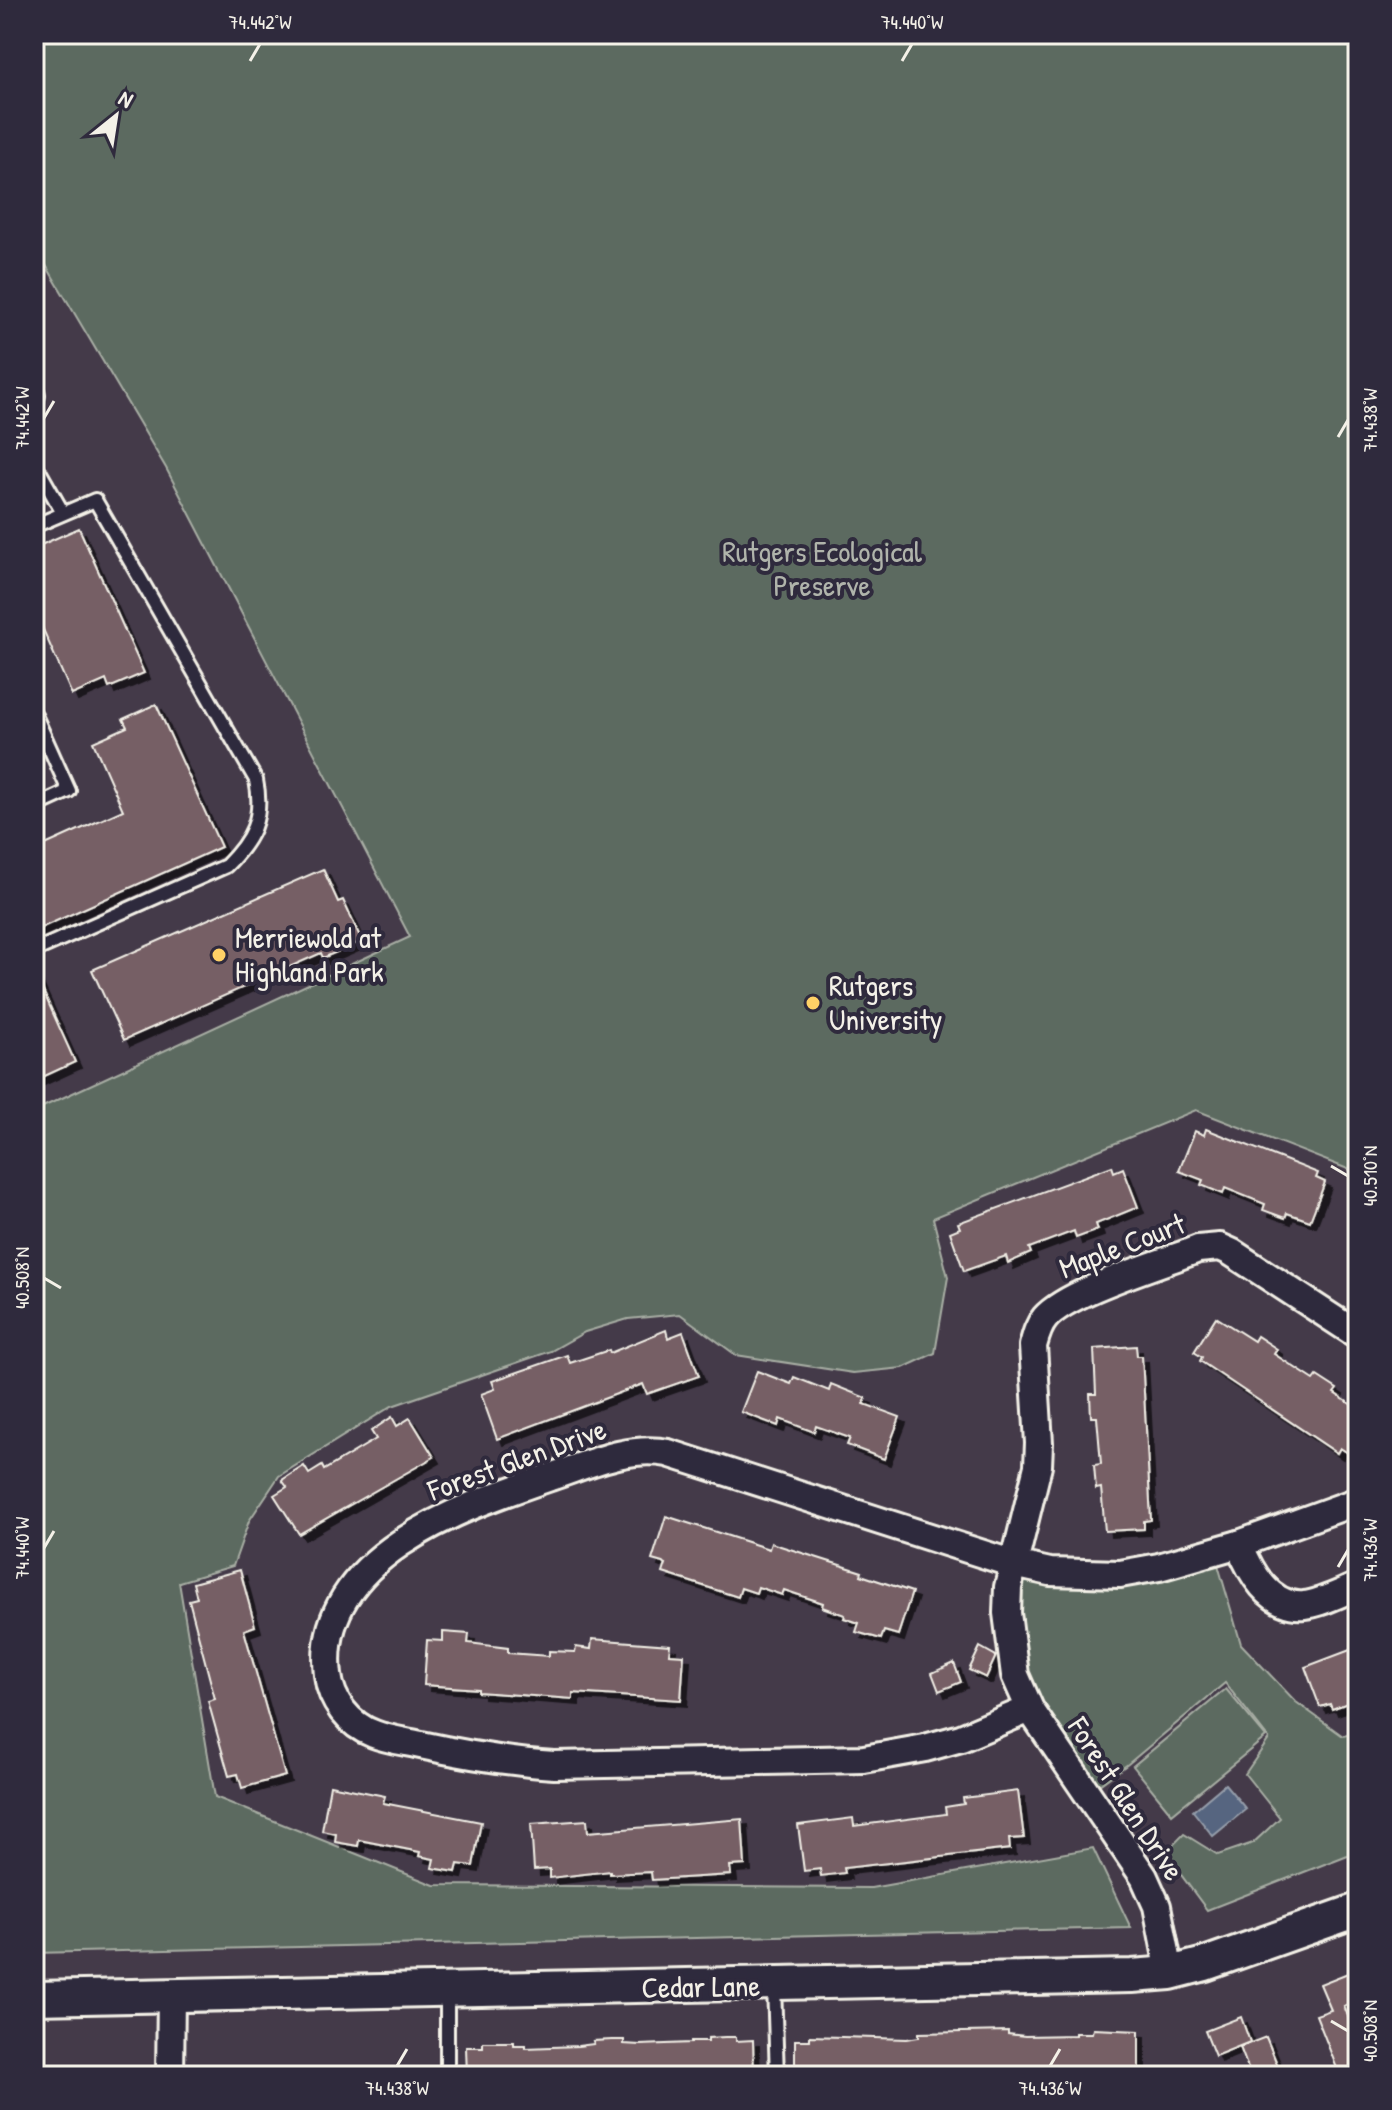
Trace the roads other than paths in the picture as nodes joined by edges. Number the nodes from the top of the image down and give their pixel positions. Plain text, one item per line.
1 (34, 376) edge
2 (34, 413) edge
3 (34, 462) edge
4 (63, 513) junction
5 (34, 526) edge
6 (34, 713) edge
7 (34, 807) edge
8 (34, 951) edge
9 (1358, 1335) edge
10 (1358, 1501) edge
11 (1239, 1544) junction
12 (1014, 1564) junction
13 (1358, 1586) edge
14 (1030, 1709) junction
15 (1358, 1910) edge
16 (1170, 1973) junction
17 (774, 1985) junction
18 (447, 1992) junction
19 (171, 1995) junction
20 (34, 1998) edge
21 (170, 2076) edge
22 (447, 2076) edge
23 (777, 2076) edge

1 - 2 lane
3 - 4 lane
4 - 5 lane
4 - 8 lane
6 - 7 lane
9 - 12 street, Maple Court
10 - 11 street
11 - 12 street
11 - 13 street
12 - 14 street, Forest Glen Drive
12 - 14 street, Forest Glen Drive
14 - 16 street, Forest Glen Drive
15 - 16 street, Cedar Lane
16 - 17 street, Cedar Lane
17 - 18 street, Cedar Lane
17 - 23 lane
18 - 19 street, Cedar Lane
18 - 22 lane
19 - 20 street, Cedar Lane
19 - 21 street

